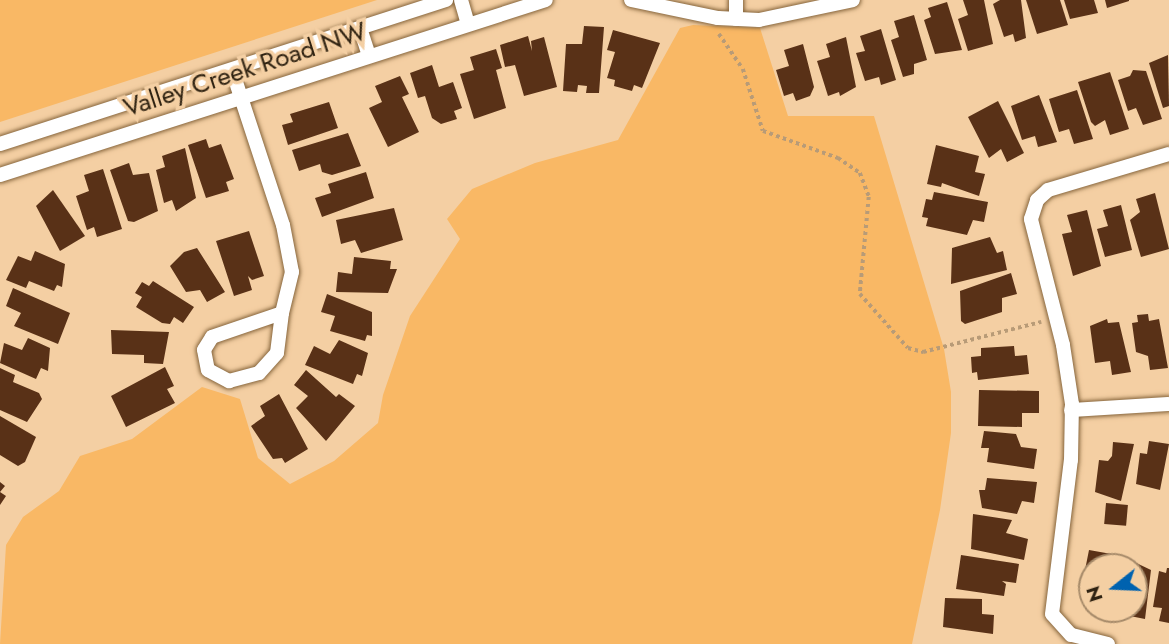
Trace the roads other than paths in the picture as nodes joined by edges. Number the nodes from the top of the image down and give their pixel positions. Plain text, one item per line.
1 (446, 0) edge
2 (461, 0) edge
3 (546, 0) edge
4 (631, 0) edge
5 (736, 0) edge
6 (853, 0) edge
7 (736, 19) junction
8 (468, 24) junction
9 (360, 28) junction
10 (369, 55) junction
11 (232, 70) junction
12 (241, 98) junction
13 (0, 144) edge
14 (1169, 154) edge
15 (0, 175) edge
16 (282, 313) junction
17 (1169, 404) edge
18 (1071, 410) junction
19 (1108, 644) edge

1 - 9 street, Valley Creek Road NW
2 - 8 street
3 - 8 street, Valley Creek Road NW
4 - 7 street
5 - 7 street
6 - 7 street
8 - 10 street, Valley Creek Road NW
9 - 10 street
9 - 11 street, Valley Creek Road NW
10 - 12 street, Valley Creek Road NW
11 - 12 street
11 - 13 street, Valley Creek Road NW
12 - 15 street, Valley Creek Road NW
12 - 16 street
14 - 18 street
16 - 16 street
17 - 18 street
18 - 19 street

